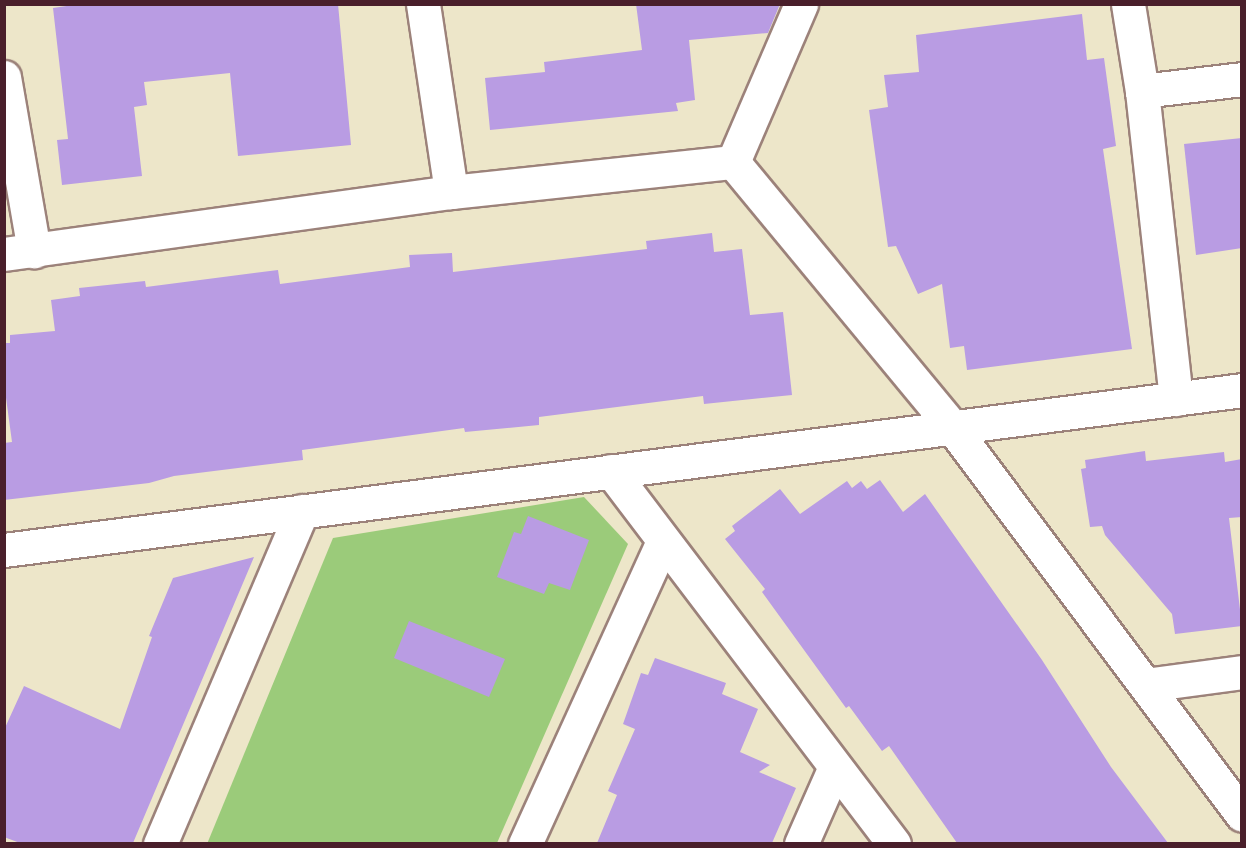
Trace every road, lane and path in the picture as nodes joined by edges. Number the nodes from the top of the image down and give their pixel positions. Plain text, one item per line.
1 (423, 4) edge
2 (801, 4) edge
3 (1128, 4) edge
4 (4, 78) edge
5 (1242, 79) edge
6 (1142, 91) junction
7 (733, 162) junction
8 (451, 192) junction
9 (19, 252) edge
10 (1242, 390) edge
11 (1176, 399) junction
12 (952, 427) junction
13 (611, 471) junction
14 (302, 511) junction
15 (662, 543) junction
16 (4, 550) edge
17 (1242, 672) edge
18 (1146, 685) junction
19 (835, 767) junction
20 (1242, 816) edge
21 (160, 843) edge
22 (525, 843) edge
23 (801, 843) edge
24 (894, 843) edge

1 - 8 street
2 - 7 street
3 - 6 street
4 - 9 street
5 - 6 street
6 - 11 street
7 - 8 street
7 - 12 street
8 - 9 street
10 - 11 street
11 - 12 street
12 - 13 street
12 - 18 street
13 - 14 street
13 - 15 street
14 - 16 street
14 - 21 street
15 - 19 street
15 - 22 street
17 - 18 street
18 - 20 street
19 - 23 street
19 - 24 street

